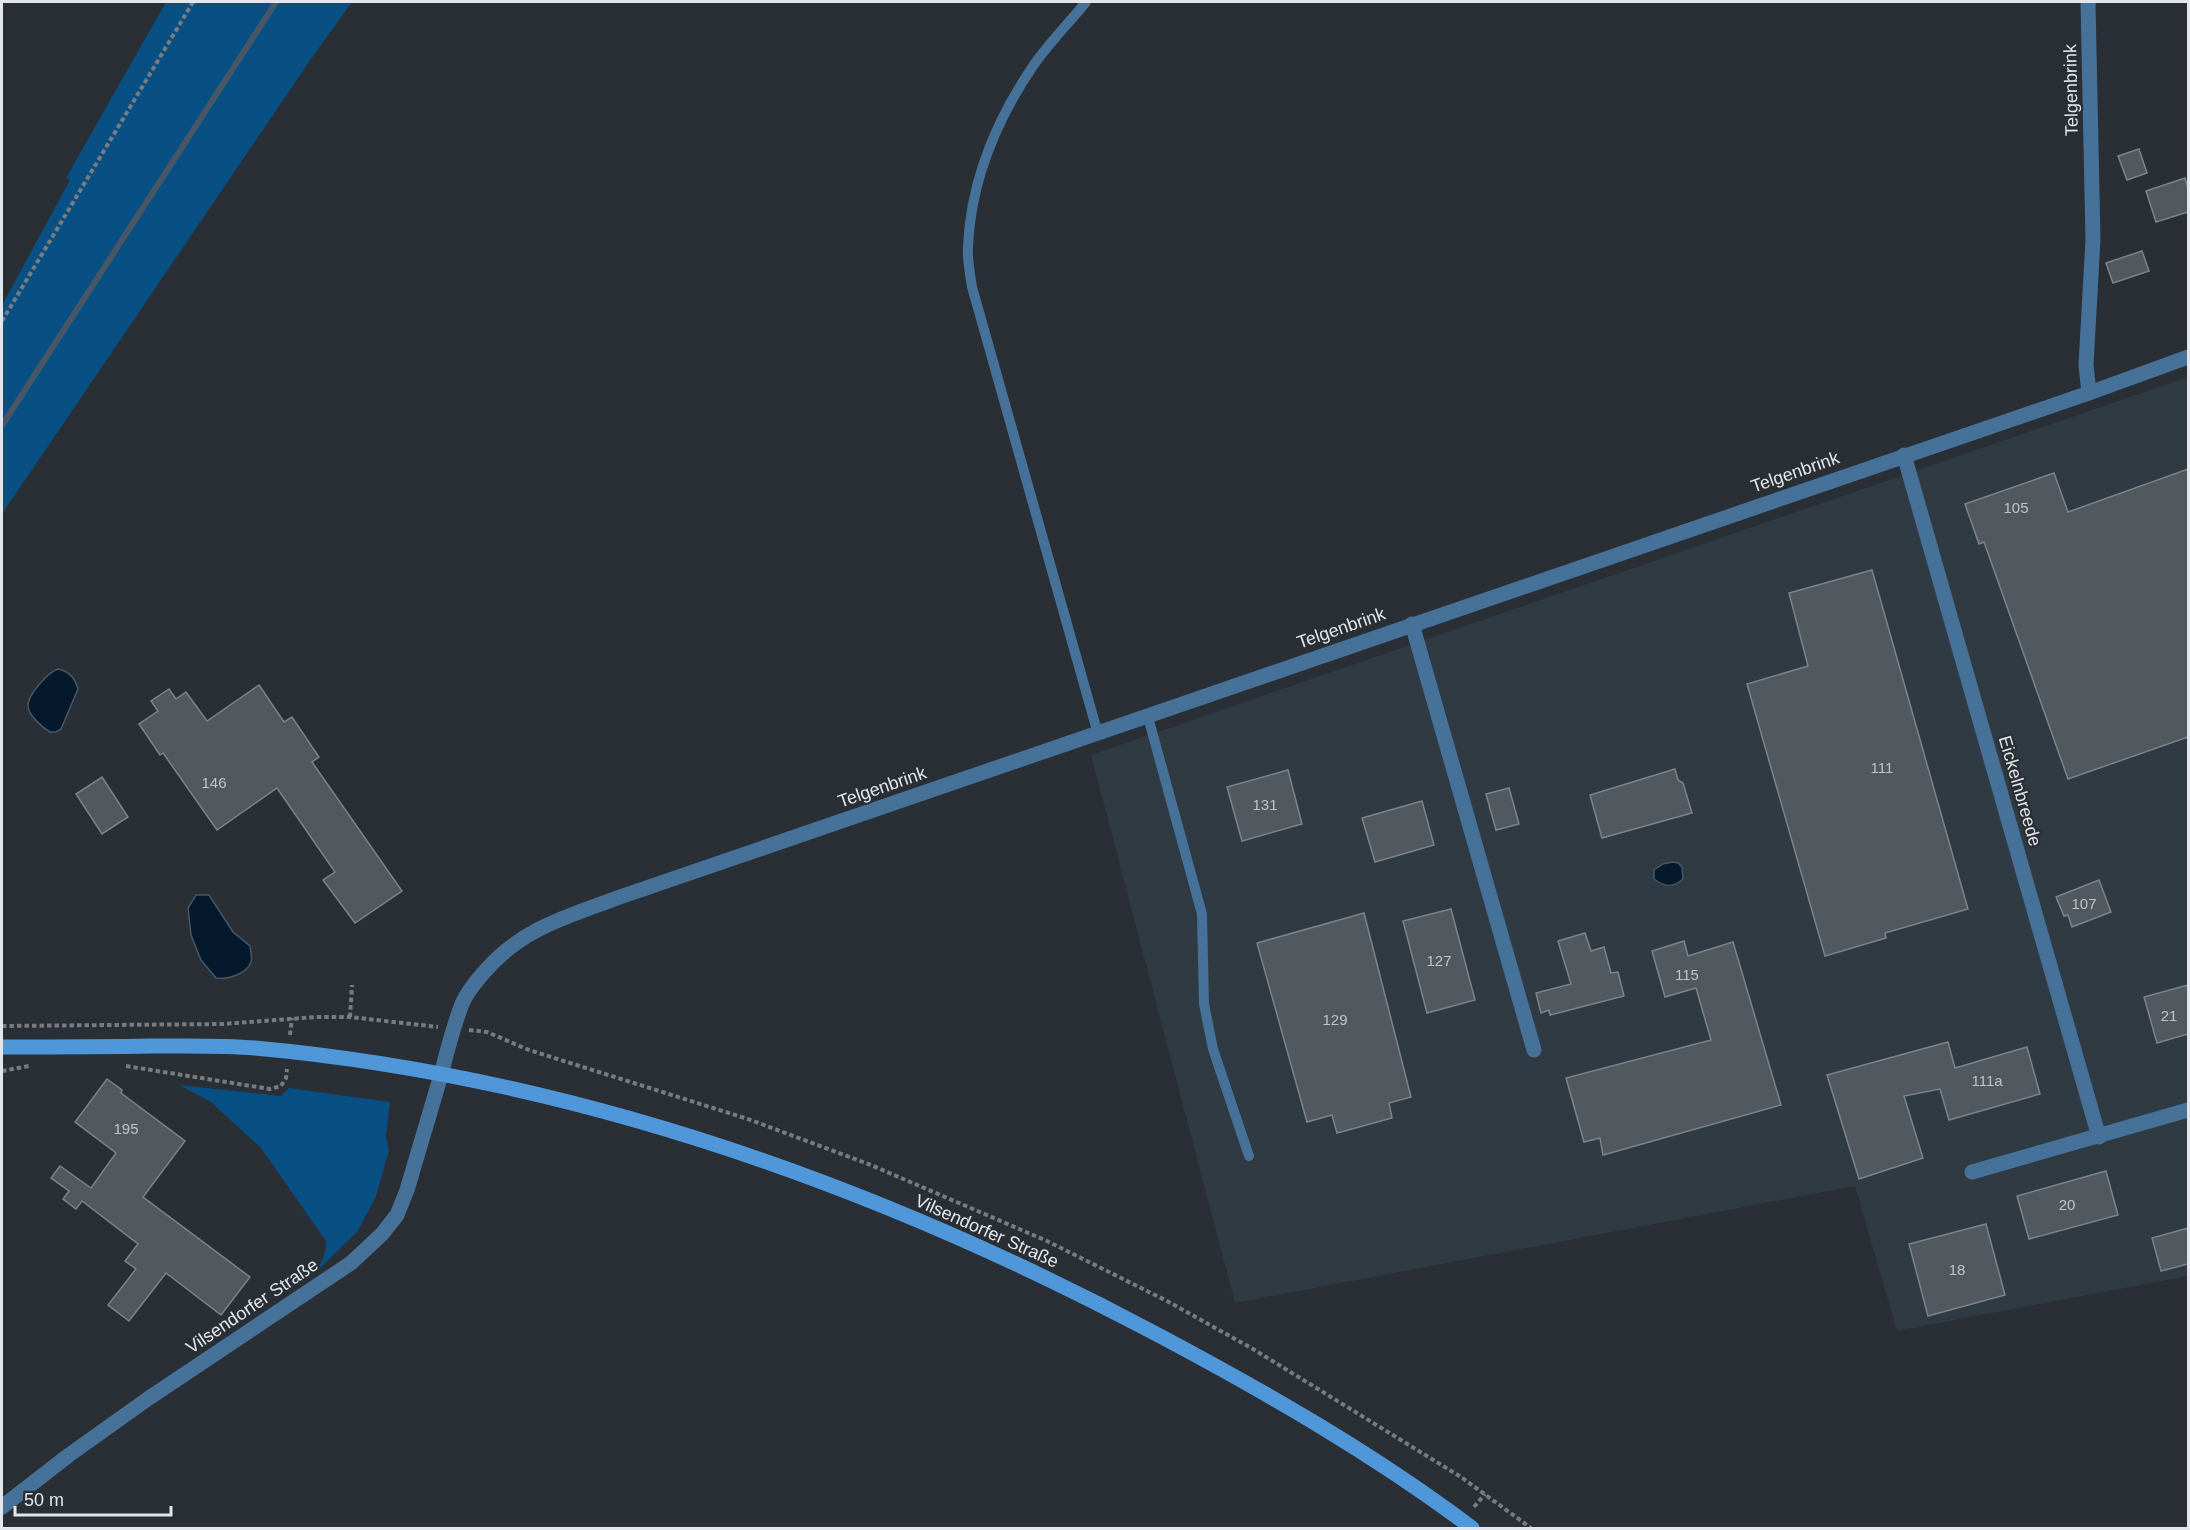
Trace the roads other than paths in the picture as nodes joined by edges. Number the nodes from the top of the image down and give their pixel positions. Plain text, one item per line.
1 (1086, 2) edge
2 (2088, 2) edge
3 (2188, 357) edge
4 (2089, 393) junction
5 (1904, 455) junction
6 (1412, 624) junction
7 (1148, 717) junction
8 (1098, 734) junction
9 (2, 1047) edge
10 (1534, 1050) dead end
11 (441, 1075) junction
12 (2188, 1110) edge
13 (2099, 1137) junction
14 (1249, 1156) dead end
15 (1972, 1172) dead end
16 (2, 1507) edge
17 (1464, 1526) edge

1 - 8 lane
2 - 4 street, Telgenbrink
3 - 4 street, Telgenbrink
4 - 5 street, Telgenbrink
5 - 6 street, Telgenbrink
5 - 13 street, Eickelnbreede
6 - 7 street, Telgenbrink
6 - 10 street, Telgenbrink
7 - 8 street, Telgenbrink
7 - 14 lane
8 - 11 street, Telgenbrink
9 - 11 main road, Vilsendorfer Straße
11 - 16 street, Vilsendorfer Straße
11 - 17 main road, Vilsendorfer Straße
12 - 13 street
13 - 15 street

